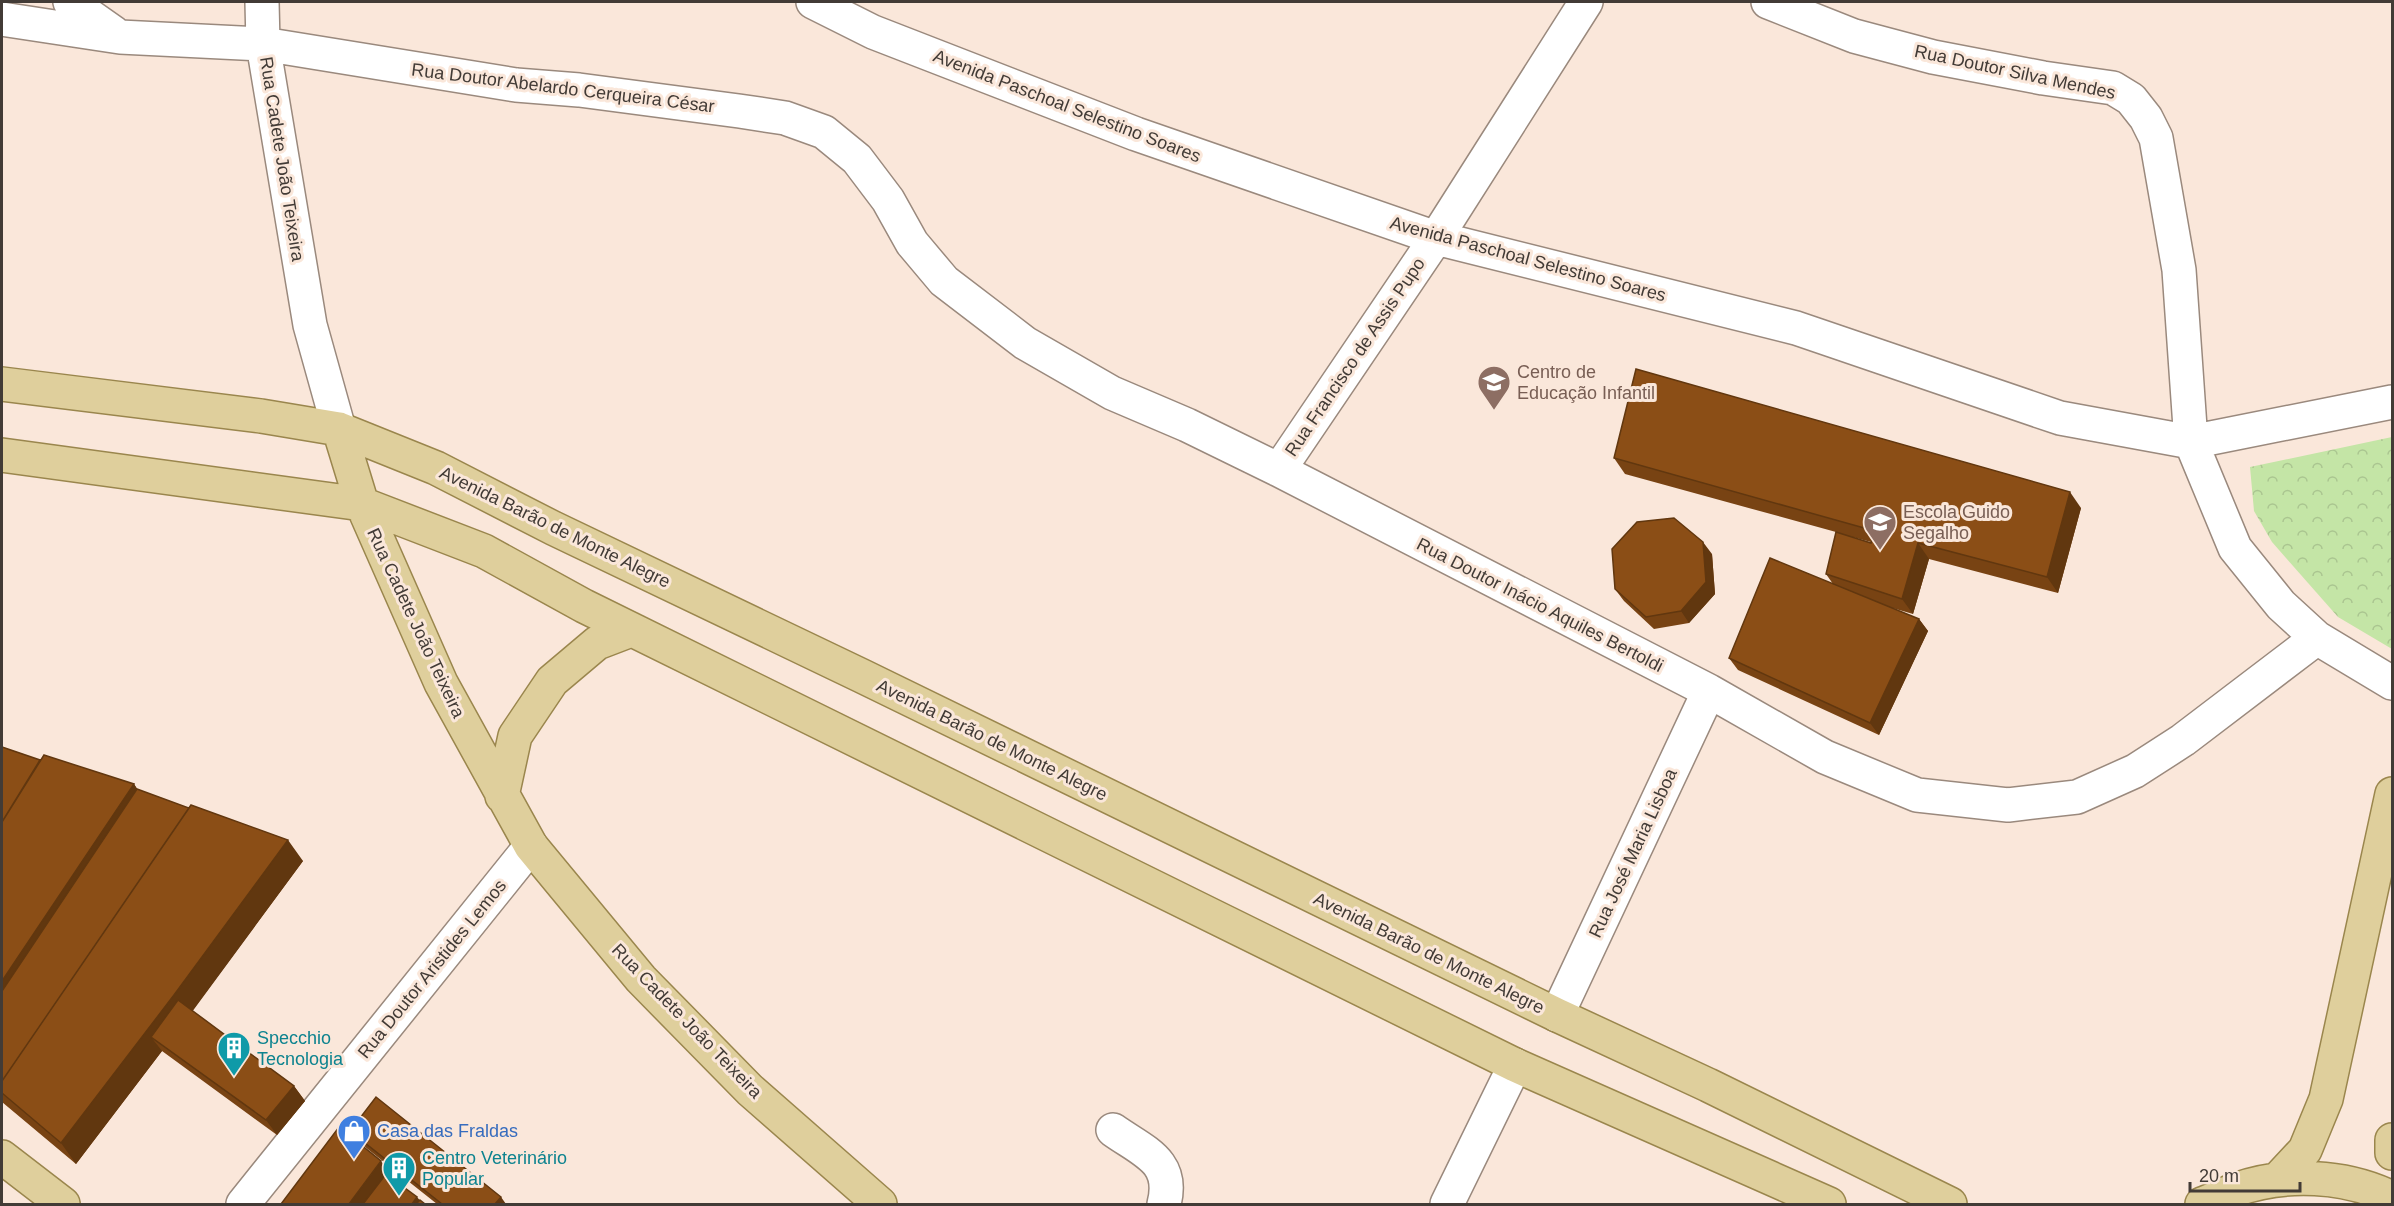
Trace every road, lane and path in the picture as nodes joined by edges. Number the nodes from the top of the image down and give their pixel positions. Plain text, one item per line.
1 (70, 2) edge
2 (262, 2) edge
3 (813, 2) edge
4 (1586, 2) edge
5 (1768, 2) edge
6 (2, 19) edge
7 (120, 37) junction
8 (263, 44) junction
9 (825, 132) joint
10 (1436, 238) junction
11 (2, 384) edge
12 (2392, 402) edge
13 (339, 429) junction
14 (2191, 442) junction
15 (2, 456) edge
16 (1279, 470) junction
17 (362, 504) junction
18 (631, 630) junction
19 (2317, 638) junction
20 (2392, 683) edge
21 (1709, 691) junction
22 (2392, 794) edge
23 (502, 796) junction
24 (531, 846) junction
25 (1557, 1015) junction
26 (1515, 1065) junction
27 (1113, 1130) dead end
28 (2392, 1140) edge
29 (2392, 1153) edge
30 (2, 1157) edge
31 (2277, 1180) junction
32 (2392, 1198) edge
33 (869, 1202) edge
34 (63, 1204) edge
35 (243, 1204) edge
36 (1164, 1204) edge
37 (1447, 1204) edge
38 (1829, 1204) edge
39 (1950, 1204) edge
40 (2202, 1204) edge

1 - 7 street
2 - 8 street, Rua Cadete João Teixeira
3 - 10 street, Avenida Paschoal Selestino Soares
4 - 10 street, Rua Francisco de Assis Pupo
5 - 14 street, Rua Doutor Silva Mendes
6 - 7 street, Rua Doutor Abelardo Cerqueira César
7 - 8 street, Rua Doutor Abelardo Cerqueira César
8 - 9 street, Rua Doutor Abelardo Cerqueira César
8 - 13 street, Rua Cadete João Teixeira
9 - 16 street, Rua Doutor Inácio Aquiles Bertoldi
10 - 14 street, Avenida Paschoal Selestino Soares
10 - 16 street, Rua Francisco de Assis Pupo
11 - 13 main road, Avenida Barão de Monte Alegre
12 - 14 street, Avenida Paschoal Selestino Soares
13 - 17 main road, Rua Cadete João Teixeira
13 - 25 main road, Avenida Barão de Monte Alegre
14 - 19 street
15 - 17 main road
16 - 21 street, Rua Doutor Inácio Aquiles Bertoldi
17 - 18 main road
17 - 23 main road, Rua Cadete João Teixeira
18 - 23 main road
18 - 26 main road
19 - 20 street
19 - 21 street, Rua Doutor Inácio Aquiles Bertoldi
21 - 25 street, Rua José Maria Lisboa
22 - 31 main road
23 - 24 main road, Rua Cadete João Teixeira
24 - 33 main road, Rua Cadete João Teixeira
24 - 35 street, Rua Doutor Aristides Lemos
25 - 39 main road, Avenida Barão de Monte Alegre
26 - 37 street
26 - 38 main road
27 - 36 street
28 - 29 main road
30 - 34 main road
31 - 32 main road
31 - 40 main road

